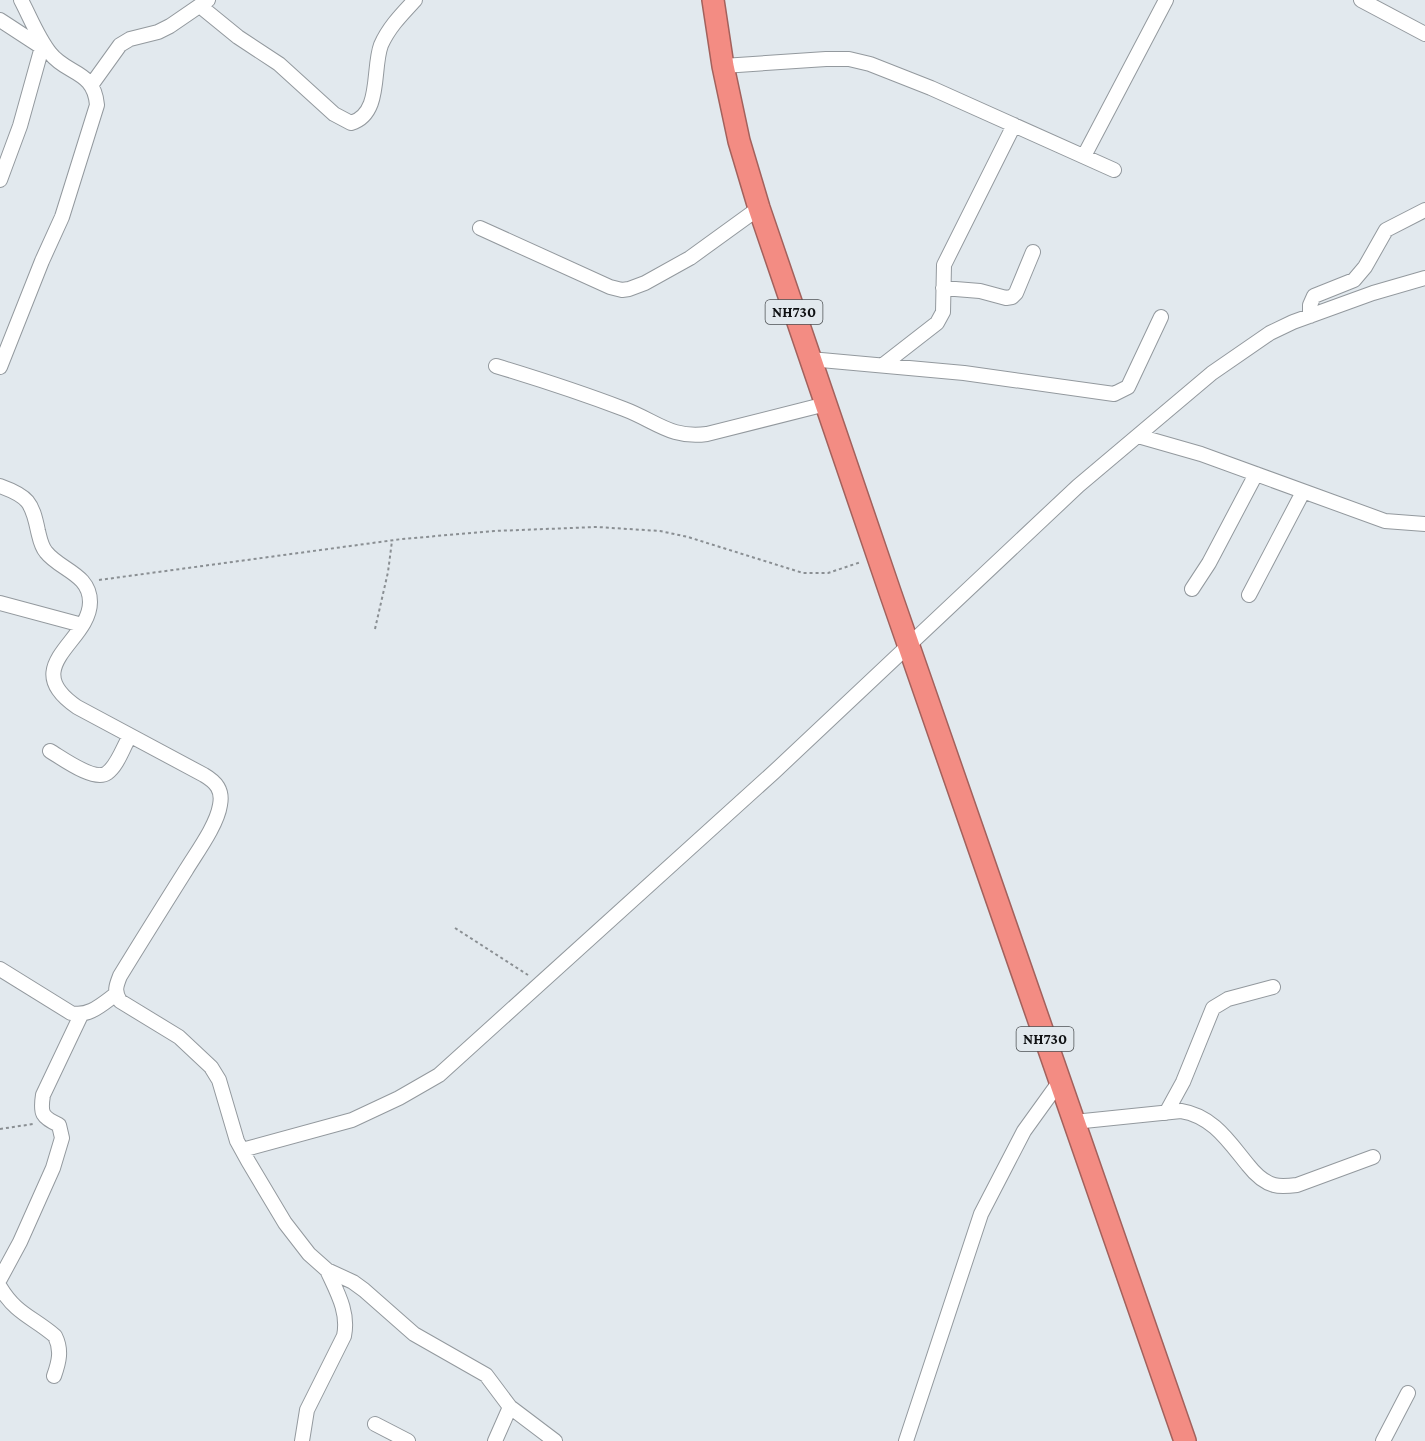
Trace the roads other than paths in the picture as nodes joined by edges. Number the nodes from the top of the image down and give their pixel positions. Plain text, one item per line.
1 (21, 0) edge
2 (415, 0) edge
3 (713, 0) edge
4 (1166, 0) edge
5 (1361, 0) edge
6 (204, 3) edge
7 (0, 20) edge
8 (1425, 34) edge
9 (45, 49) junction
10 (723, 66) junction
11 (92, 84) junction
12 (1014, 125) junction
13 (1084, 156) junction
14 (1114, 170) dead end
15 (0, 180) edge
16 (759, 208) junction
17 (1425, 210) edge
18 (480, 228) dead end
19 (1033, 252) dead end
20 (1425, 278) edge
21 (943, 288) junction
22 (1310, 311) junction
23 (1161, 317) dead end
24 (810, 359) junction
25 (883, 365) junction
26 (496, 366) dead end
27 (0, 367) edge
28 (826, 404) junction
29 (1138, 436) junction
30 (1256, 474) junction
31 (0, 486) edge
32 (1304, 492) junction
33 (1425, 524) edge
34 (1192, 589) dead end
35 (1249, 596) dead end
36 (0, 603) edge
37 (82, 625) junction
38 (908, 641) junction
39 (130, 736) junction
40 (50, 751) dead end
41 (0, 969) edge
42 (1273, 987) dead end
43 (116, 994) junction
44 (81, 1015) junction
45 (1060, 1081) junction
46 (1166, 1113) junction
47 (1074, 1122) junction
48 (237, 1139) junction
49 (1373, 1157) dead end
50 (327, 1270) junction
51 (0, 1279) edge
52 (0, 1287) edge
53 (54, 1376) dead end
54 (1408, 1393) dead end
55 (510, 1407) junction
56 (375, 1424) dead end
57 (302, 1441) edge
58 (408, 1441) edge
59 (495, 1441) edge
60 (555, 1441) edge
61 (906, 1441) edge
62 (1185, 1441) edge
63 (1383, 1441) edge

1 - 9 street
2 - 6 street
3 - 10 highway, NH730
4 - 13 street
5 - 8 street
6 - 11 street
7 - 9 street
9 - 11 street
9 - 15 street
10 - 12 street
10 - 16 highway, NH730
11 - 27 street
12 - 13 street
12 - 21 street
13 - 14 street
16 - 18 street
16 - 24 highway, NH730
17 - 22 street
19 - 21 street
20 - 22 street
21 - 25 street
22 - 29 street
23 - 25 street
24 - 25 street
24 - 28 highway, NH730
26 - 28 street
28 - 38 highway, NH730
29 - 30 street
29 - 38 street
30 - 32 street
30 - 34 street
31 - 37 street
32 - 33 street
32 - 35 street
36 - 37 street
37 - 39 street
38 - 45 highway, NH730
38 - 48 street
39 - 40 street
39 - 43 street
41 - 44 street
42 - 46 street
43 - 44 street
43 - 48 street
44 - 51 street
45 - 47 highway, NH730
45 - 61 street
46 - 47 street
46 - 49 street
47 - 62 highway, NH730
48 - 50 street
50 - 55 street
50 - 57 street
52 - 53 street
54 - 63 street
55 - 59 street
55 - 60 street
56 - 58 street

